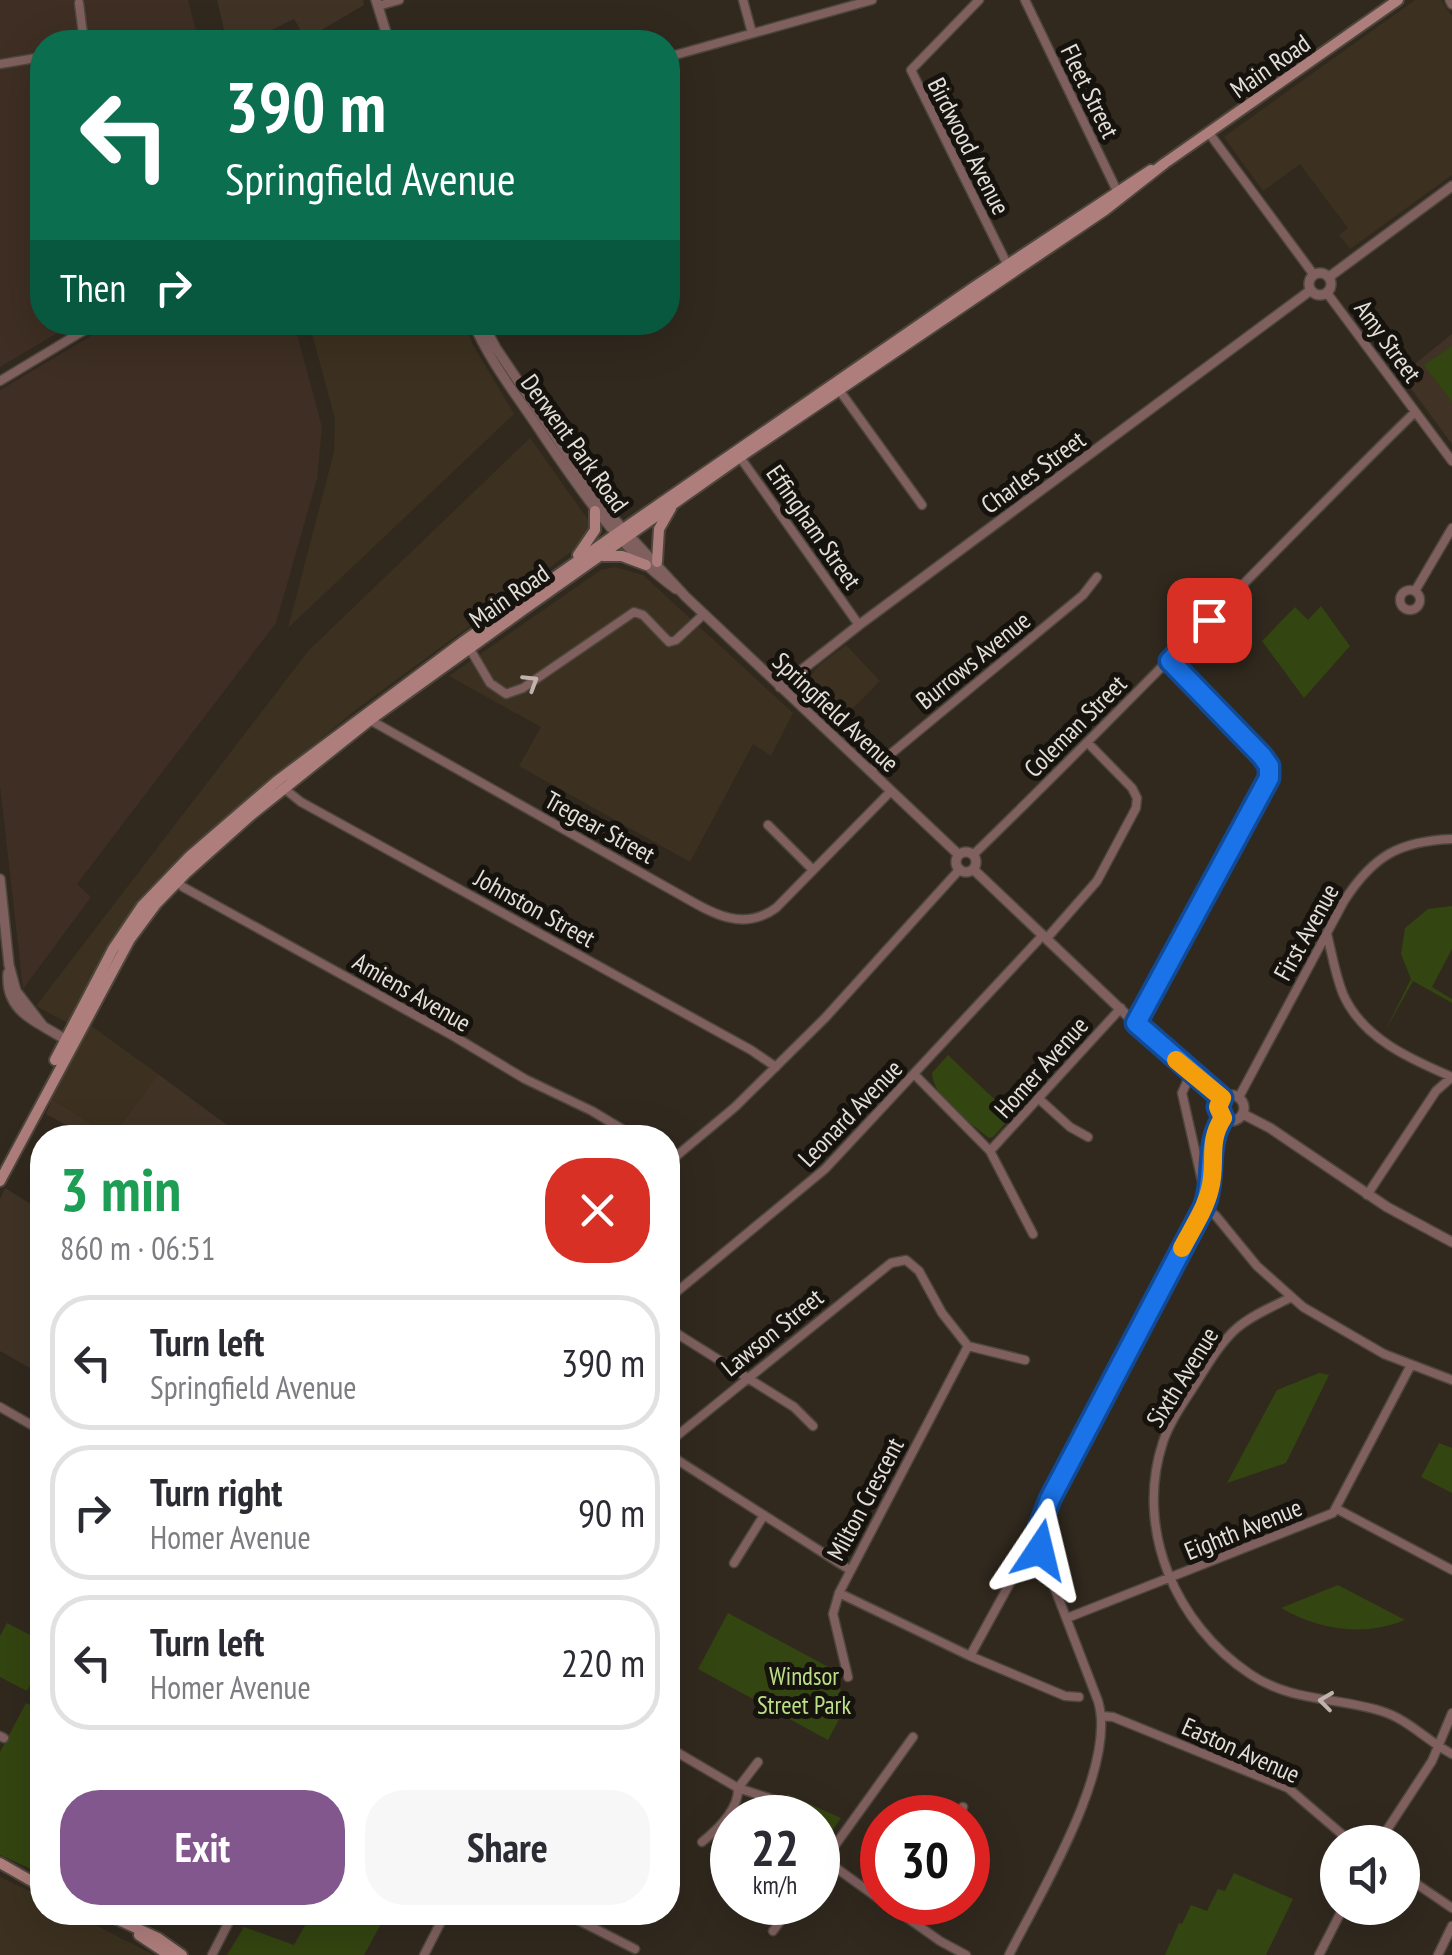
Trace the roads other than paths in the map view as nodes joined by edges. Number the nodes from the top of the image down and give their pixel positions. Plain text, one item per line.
1 (399, 0) edge
2 (743, 0) edge
3 (872, 0) edge
4 (979, 0) edge
5 (1024, 0) edge
6 (1398, 0) edge
7 (80, 3) dead end
8 (377, 3) edge
9 (83, 30) edge
10 (385, 30) edge
11 (752, 33) junction
12 (680, 54) edge
13 (30, 58) edge
14 (0, 64) edge
15 (1208, 133) junction
16 (1452, 186) edge
17 (1119, 195) junction
18 (1009, 269) junction
19 (1314, 274) junction
20 (1329, 276) junction
21 (1311, 290) junction
22 (1327, 292) junction
23 (76, 335) edge
24 (480, 335) edge
25 (489, 335) edge
26 (0, 381) edge
27 (837, 386) junction
28 (1415, 412) junction
29 (738, 454) junction
30 (1452, 461) edge
31 (674, 503) junction
32 (922, 505) dead end
33 (595, 511) junction
34 (1452, 528) edge
35 (623, 534) junction
36 (602, 556) junction
37 (651, 563) junction
38 (555, 576) junction
39 (1097, 577) dead end
40 (1416, 591) dead end
41 (704, 614) junction
42 (859, 625) junction
43 (467, 644) junction
44 (1170, 661) junction
45 (780, 687) junction
46 (368, 717) junction
47 (1088, 744) junction
48 (870, 770) junction
49 (280, 784) junction
50 (891, 791) junction
51 (768, 826) dead end
52 (1452, 839) edge
53 (973, 854) junction
54 (959, 855) junction
55 (960, 869) junction
56 (973, 869) junction
57 (813, 870) junction
58 (174, 878) junction
59 (0, 879) edge
60 (1326, 934) junction
61 (1045, 936) junction
62 (9, 965) junction
63 (7, 1000) edge
64 (1121, 1008) junction
65 (1136, 1023) junction
66 (69, 1042) junction
67 (776, 1067) junction
68 (1191, 1072) junction
69 (915, 1075) junction
70 (1452, 1077) edge
71 (1239, 1097) junction
72 (1038, 1098) junction
73 (1222, 1098) junction
74 (1242, 1114) junction
75 (1223, 1118) junction
76 (612, 1125) edge
77 (1088, 1137) dead end
78 (990, 1151) junction
79 (680, 1152) edge
80 (0, 1167) edge
81 (0, 1180) edge
82 (1202, 1181) dead end
83 (1367, 1195) junction
84 (1204, 1207) junction
85 (1034, 1234) dead end
86 (1452, 1242) edge
87 (680, 1290) edge
88 (1290, 1298) junction
89 (680, 1335) edge
90 (968, 1346) junction
91 (1025, 1360) dead end
92 (1411, 1365) junction
93 (747, 1377) junction
94 (1452, 1380) edge
95 (0, 1407) edge
96 (30, 1424) edge
97 (814, 1426) dead end
98 (680, 1432) edge
99 (680, 1462) edge
100 (1337, 1509) junction
101 (764, 1515) junction
102 (1040, 1550) junction
103 (734, 1563) dead end
104 (850, 1570) junction
105 (1452, 1570) edge
106 (1170, 1579) junction
107 (839, 1594) junction
108 (1067, 1618) junction
109 (970, 1656) junction
110 (848, 1678) dead end
111 (1079, 1697) dead end
112 (1452, 1713) edge
113 (1102, 1716) junction
114 (913, 1737) dead end
115 (1439, 1747) junction
116 (680, 1754) edge
117 (1452, 1754) edge
118 (758, 1762) dead end
119 (738, 1788) junction
120 (761, 1795) edge
121 (1331, 1825) edge
122 (1390, 1825) edge
123 (840, 1838) edge
124 (702, 1842) dead end
125 (0, 1867) edge
126 (30, 1881) edge
127 (1420, 1886) edge
128 (1452, 1908) edge
129 (122, 1925) edge
130 (129, 1925) edge
131 (227, 1925) edge
132 (440, 1925) edge
133 (588, 1925) edge
134 (777, 1925) edge
135 (918, 1925) edge
136 (1334, 1925) edge
137 (1452, 1926) edge
138 (773, 1930) dead end
139 (635, 1949) dead end
140 (211, 1954) edge
141 (428, 1954) edge
142 (169, 1955) edge
143 (182, 1955) edge
144 (966, 1955) edge
145 (1009, 1955) edge
146 (1319, 1955) edge
147 (1438, 1955) edge

1 - 8 street
2 - 11 street
3 - 11 street
4 - 18 street, Birdwood Avenue
5 - 17 street, Fleet Street
6 - 15 main road, Main Road
7 - 9 street
8 - 10 street
11 - 12 street
13 - 14 street
15 - 17 main road, Main Road
15 - 19 street
16 - 20 street
17 - 18 main road, Main Road
18 - 27 main road, Main Road
19 - 20 street
19 - 21 street
20 - 22 street
21 - 22 street
21 - 42 street, Charles Street
22 - 28 street, Amy Street
23 - 26 street
24 - 33 street, Derwent Park Road
25 - 35 street, Derwent Park Road
27 - 29 main road, Main Road
27 - 32 street
28 - 30 street, Amy Street
28 - 44 street, Coleman Street
29 - 31 main road, Main Road
29 - 35 main road, Main Road
29 - 42 street, Effingham Street
31 - 35 main road, Main Road
31 - 37 main road
33 - 35 street, Derwent Park Road
33 - 38 main road
34 - 40 street
35 - 36 main road, Main Road
35 - 37 street, Springfield Avenue
35 - 38 main road, Main Road
36 - 37 main road
36 - 43 main road, Main Road
37 - 41 street, Springfield Avenue
38 - 43 main road, Main Road
39 - 48 street, Burrows Avenue
43 -> 41 street
41 - 45 street, Springfield Avenue
42 - 45 street, Charles Street
43 - 46 main road, Main Road
44 - 47 street, Coleman Street
44 - 65 street
45 - 48 street, Springfield Avenue
46 - 49 main road, Main Road
46 - 57 street, Tregear Street
47 - 53 street, Coleman Street
47 - 61 street, Leonard Avenue
48 - 50 street, Springfield Avenue
49 - 58 main road, Main Road
49 - 67 street, Johnston Street
50 - 54 street, Springfield Avenue
50 - 57 street, Tregear Street
51 - 57 street
52 - 60 street, First Avenue
53 - 54 street
53 - 56 street
54 - 55 street
55 - 56 street
55 - 67 street
56 - 61 street
58 - 66 main road, Main Road
58 - 76 street, Amiens Avenue
59 - 62 street
60 - 70 street
60 - 71 street, First Avenue
61 - 64 street
61 - 69 street, Leonard Avenue
62 - 63 street
62 - 63 street
63 - 66 street
64 - 65 street
64 - 72 street, Homer Avenue
65 - 68 street
66 - 80 main road, Main Road
66 - 81 main road, Main Road
67 - 79 street
68 - 73 street
68 - 82 street
69 - 78 street
69 - 87 street, Leonard Avenue
70 - 83 street
71 - 73 street
71 - 74 street
72 - 77 street
72 - 78 street, Homer Avenue
73 - 75 street
74 - 75 street
74 - 83 street
75 - 84 street
78 - 85 street
83 - 86 street
84 - 88 street
84 - 102 street
88 - 92 street
88 - 106 street, Sixth Avenue
89 - 93 street
90 - 91 street
90 - 93 street, Lawson Street
90 - 104 street, Milton Crescent
92 - 94 street
92 - 100 street, Eighth Avenue
93 - 97 street
93 - 98 street, Lawson Street
95 - 96 street
99 - 101 street
100 - 105 street
100 - 106 street, Eighth Avenue
101 - 103 street
101 - 104 street
102 - 108 street
102 - 109 street
104 - 107 street, Milton Crescent
106 - 108 street, Eighth Avenue
115 -> 106 street, Sixth Avenue
107 - 109 street
107 - 110 street, Milton Crescent
108 - 113 street
109 - 111 street
112 - 115 street
113 - 121 street, Easton Avenue
113 - 145 street
114 - 123 street
115 - 117 street, Sixth Avenue
115 - 122 street
116 - 119 street
118 - 119 street
119 - 120 street
119 - 124 street
125 - 126 main road
127 - 128 street
129 - 142 main road
130 - 143 main road
131 - 140 street
132 - 141 street
133 - 139 street
134 - 138 street
135 - 144 street
136 - 146 street
137 - 147 street

